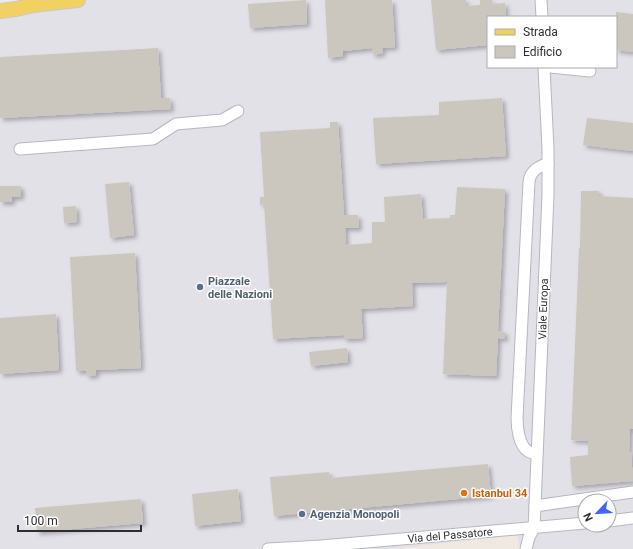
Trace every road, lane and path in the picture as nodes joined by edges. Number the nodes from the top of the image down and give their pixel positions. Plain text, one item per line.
1 (14, 0) edge
2 (78, 0) edge
3 (541, 0) edge
4 (33, 5) junction
5 (0, 10) edge
6 (542, 16) edge
7 (544, 68) edge
8 (560, 68) edge
9 (590, 71) dead end
10 (238, 111) dead end
11 (20, 149) dead end
12 (548, 163) junction
13 (537, 453) junction
14 (633, 492) edge
15 (535, 506) junction
16 (633, 518) edge
17 (617, 520) edge
18 (577, 524) edge
19 (534, 528) junction
20 (268, 549) edge
21 (526, 549) edge

1 - 4 main road
2 - 4 main road
3 - 6 street
4 - 5 main road
7 - 12 street, Viale Europa
8 - 9 street
10 - 11 street
12 - 13 street, Viale Europa
12 - 13 street
13 - 15 street, Viale Europa
14 - 15 street
15 - 19 street, Viale Europa
16 - 17 street
18 - 19 street, Via del Passatore
19 - 20 street, Via del Passatore
19 - 21 street, Viale Europa

